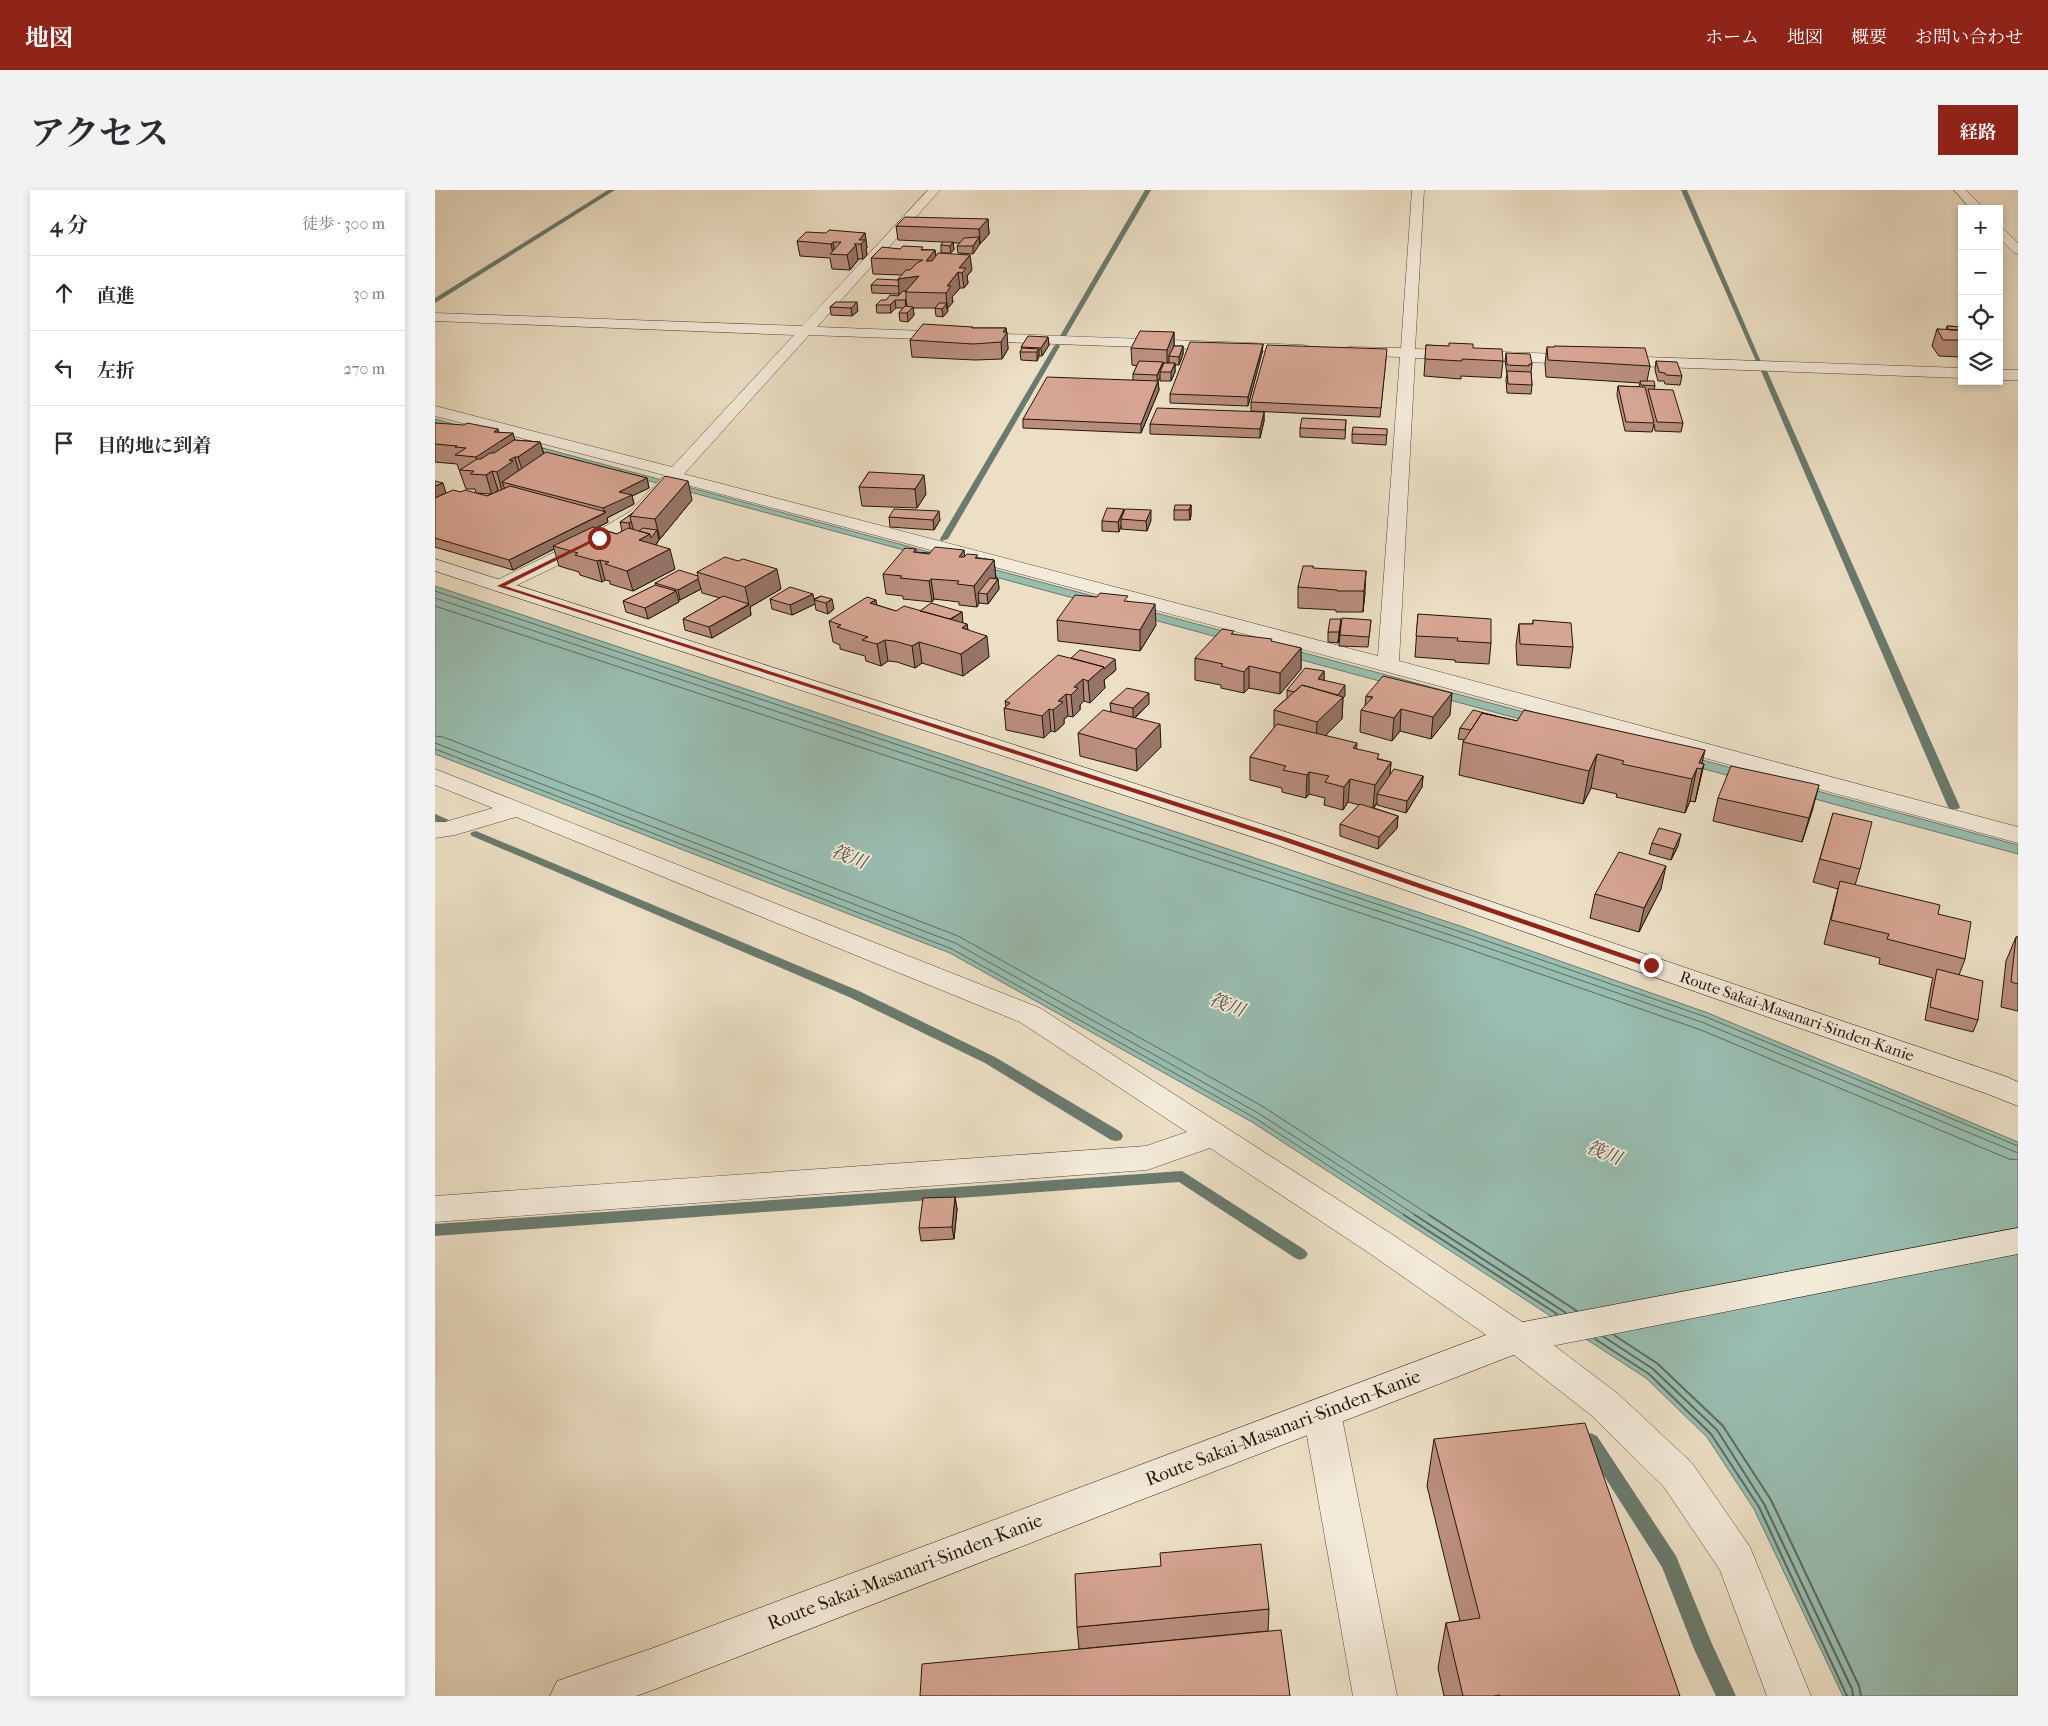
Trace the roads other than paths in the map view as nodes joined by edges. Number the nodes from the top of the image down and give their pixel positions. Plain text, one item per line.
1 (934, 190) edge
2 (1418, 190) edge
3 (1960, 190) edge
4 (1974, 205) edge
5 (2003, 235) edge
6 (2018, 250) edge
7 (435, 317) edge
8 (807, 330) junction
9 (1319, 350) edge
10 (1339, 351) edge
11 (1408, 353) junction
12 (1958, 373) edge
13 (2003, 375) edge
14 (2018, 375) edge
15 (435, 411) edge
16 (671, 479) junction
17 (435, 565) edge
18 (500, 586) junction
19 (1387, 665) junction
20 (435, 776) edge
21 (517, 809) junction
22 (435, 830) edge
23 (2018, 835) edge
24 (2018, 1095) edge
25 (1215, 1135) junction
26 (435, 1208) edge
27 (2018, 1241) edge
28 (1518, 1338) junction
29 (1322, 1413) junction
30 (572, 1696) edge
31 (1375, 1696) edge
32 (1789, 1696) edge

1 - 8 street
2 - 11 street
3 - 4 street
5 - 6 street
7 - 8 street
8 - 9 street
8 - 16 street
10 - 11 street
11 - 12 street
11 - 19 street
13 - 14 street
15 - 16 street
16 - 18 street
16 - 19 street
17 - 18 street, Route Sakai-Masanari-Sinden-Kanie
18 - 24 street, Route Sakai-Masanari-Sinden-Kanie
19 - 23 street
20 - 21 street
21 - 22 street
21 - 25 street
25 - 26 street
25 - 28 street
27 - 28 street, Route Sakai-Masanari-Sinden-Kanie
28 - 29 street, Route Sakai-Masanari-Sinden-Kanie
28 - 32 street
29 - 30 street, Route Sakai-Masanari-Sinden-Kanie
29 - 31 street

